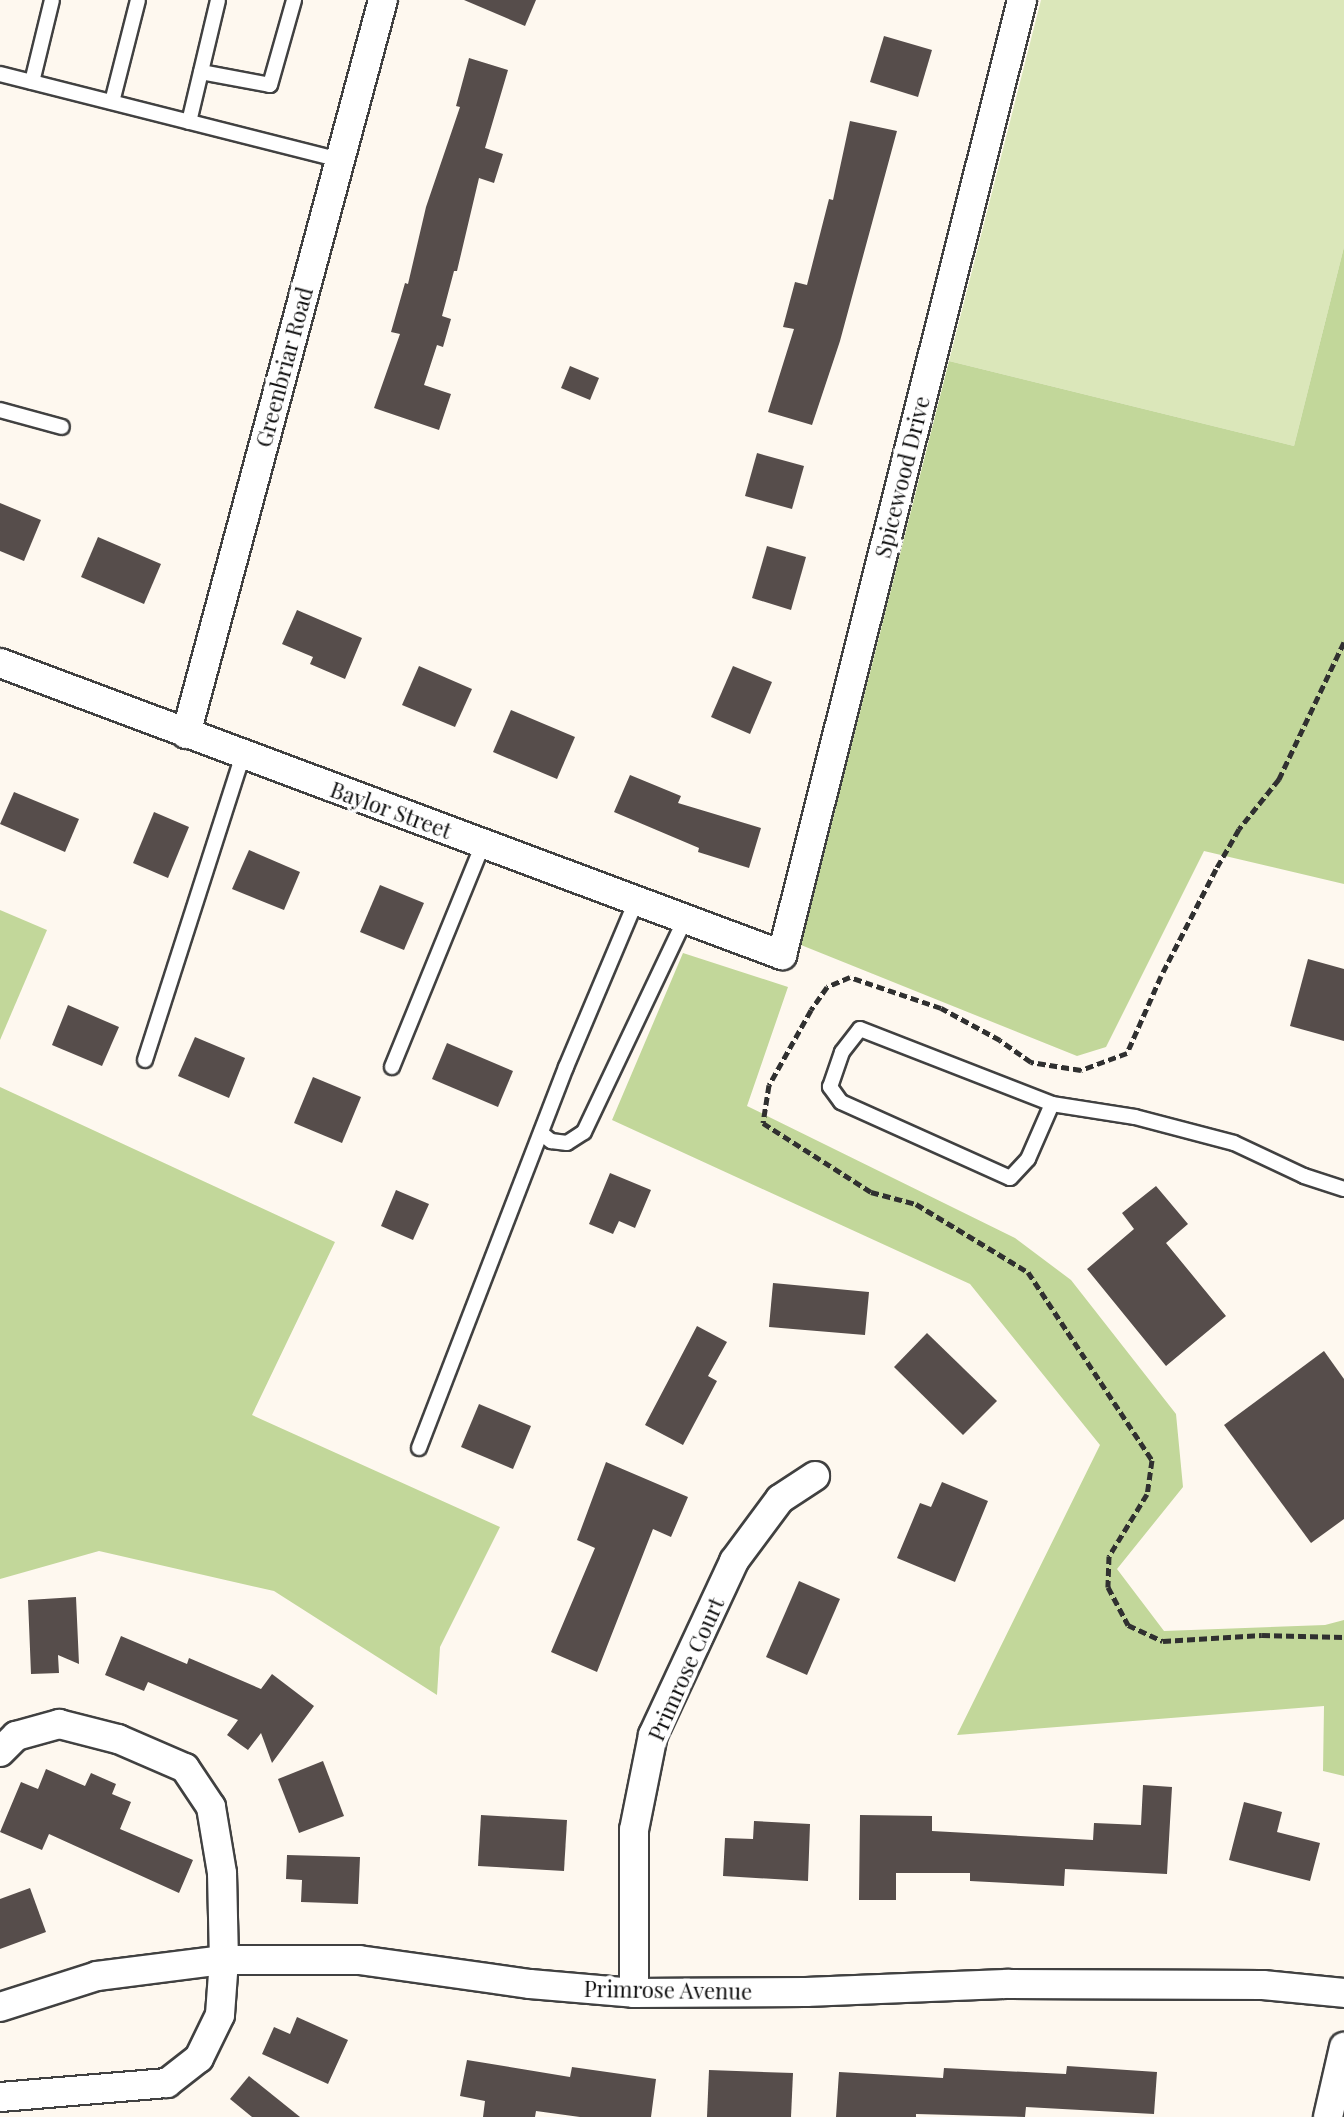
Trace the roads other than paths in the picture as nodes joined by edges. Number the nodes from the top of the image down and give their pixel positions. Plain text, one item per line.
1 (52, 0) edge
2 (138, 0) edge
3 (218, 0) edge
4 (294, 0) edge
5 (383, 0) edge
6 (1022, 0) edge
7 (201, 72) junction
8 (0, 74) edge
9 (32, 82) junction
10 (112, 102) junction
11 (189, 122) junction
12 (340, 160) junction
13 (0, 410) edge
14 (62, 427) dead end
15 (0, 663) edge
16 (186, 734) junction
17 (243, 755) junction
18 (483, 844) junction
19 (636, 901) junction
20 (685, 919) junction
21 (782, 955) joint
22 (145, 1060) dead end
23 (392, 1067) dead end
24 (1052, 1104) junction
25 (541, 1133) junction
26 (1344, 1189) edge
27 (419, 1448) dead end
28 (815, 1476) dead end
29 (0, 1752) edge
30 (224, 1960) junction
31 (634, 1993) junction
32 (1344, 1993) edge
33 (0, 2007) edge
34 (1344, 2047) edge
35 (0, 2097) edge
36 (1328, 2117) edge

1 - 9 lane
2 - 10 lane
3 - 7 lane
4 - 7 lane
5 - 12 street, Greenbriar Road
6 - 21 street, Spicewood Drive
7 - 11 lane
8 - 9 lane
9 - 10 lane
10 - 11 lane
11 - 12 lane
12 - 16 street, Greenbriar Road
13 - 14 lane
15 - 16 street, Baylor Street
16 - 17 street, Baylor Street
17 - 18 street, Baylor Street
17 - 22 lane
18 - 19 street, Baylor Street
18 - 23 lane
19 - 20 street, Baylor Street
19 - 25 lane
20 - 21 street, Baylor Street
20 - 25 lane
24 - 24 lane
24 - 26 lane
25 - 27 lane
28 - 31 street, Primrose Court
29 - 30 street
30 - 31 street, Primrose Avenue
30 - 33 street, Primrose Avenue
30 - 35 street
31 - 32 street, Primrose Avenue
34 - 36 street

